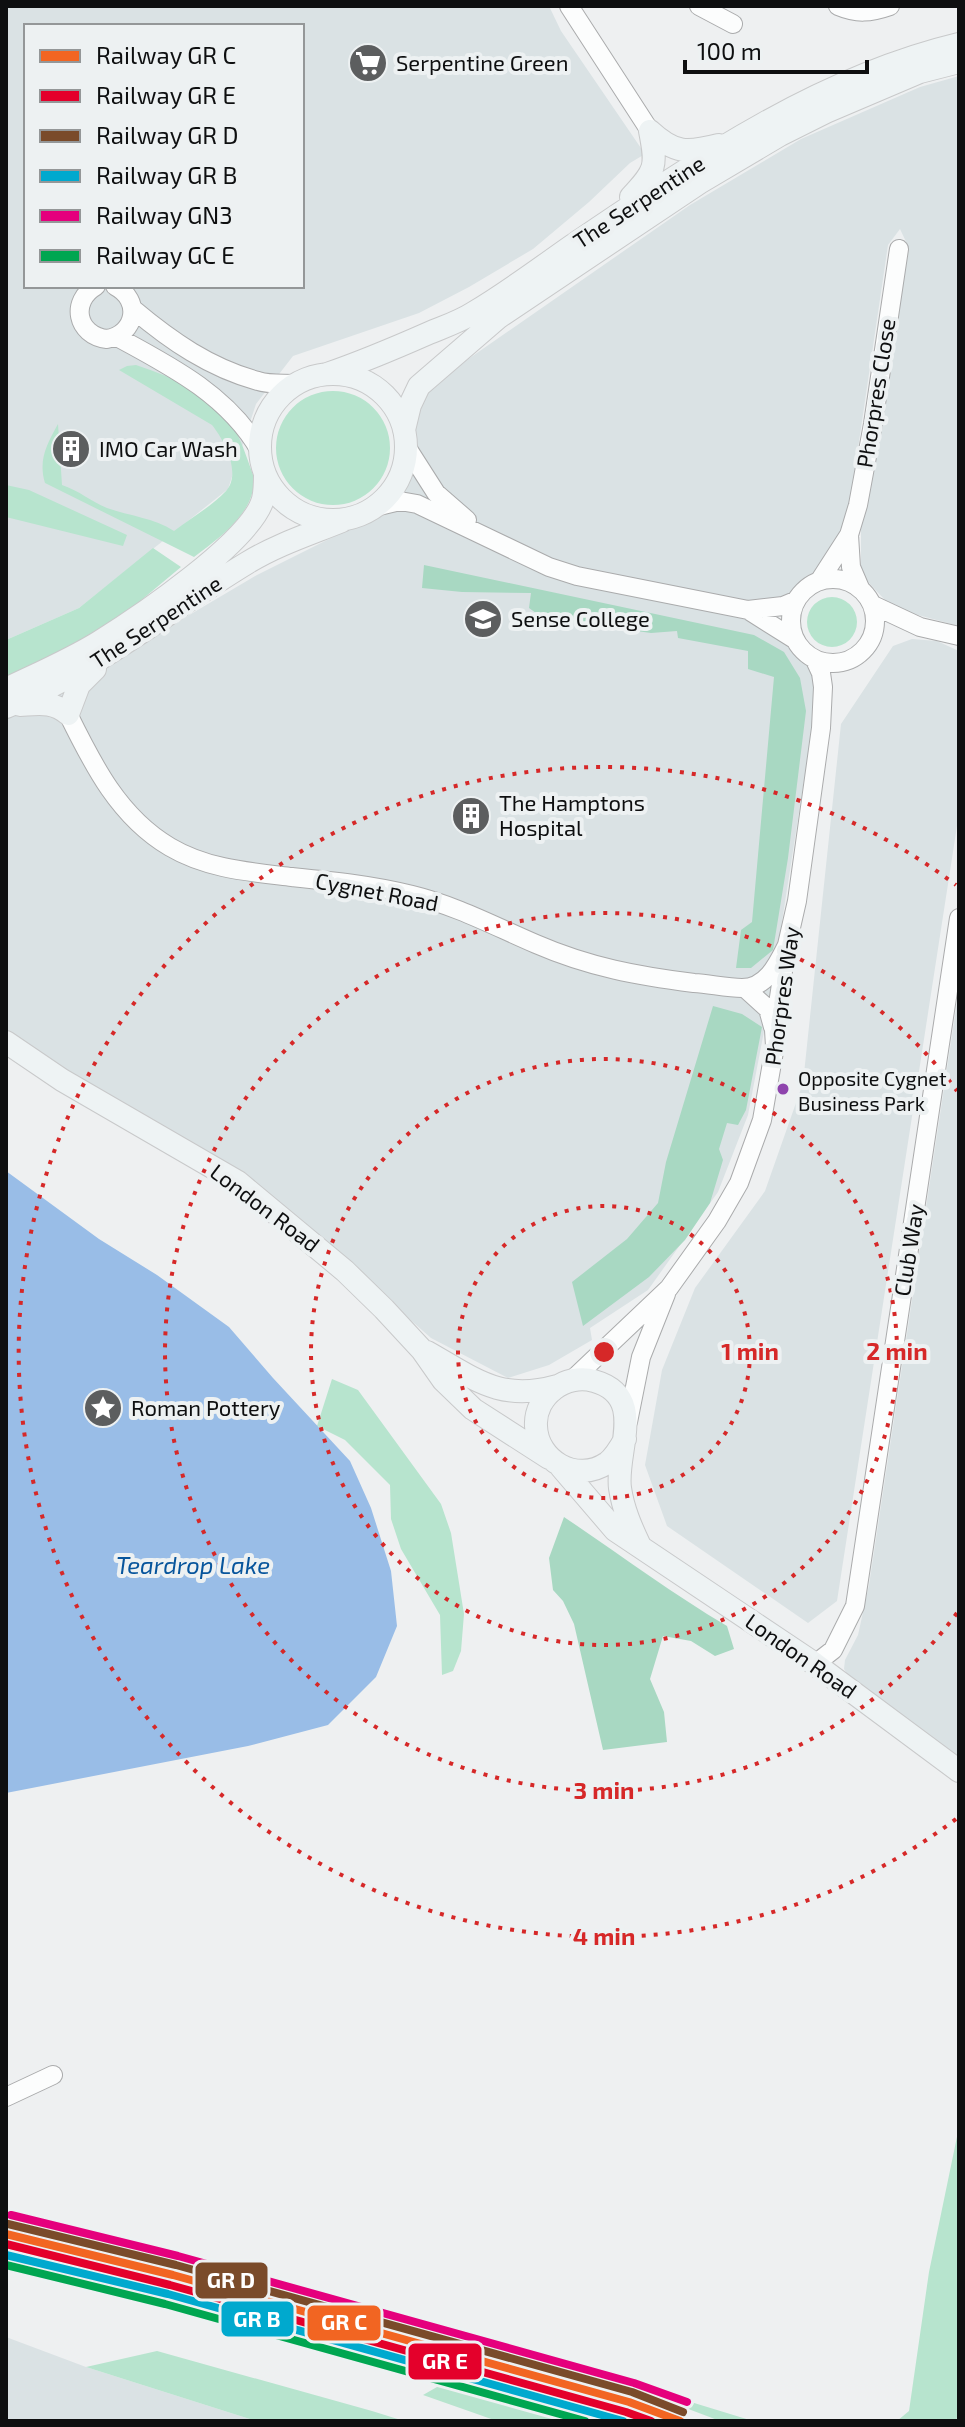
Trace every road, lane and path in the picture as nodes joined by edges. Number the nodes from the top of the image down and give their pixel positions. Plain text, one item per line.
1 (569, 6) edge
2 (699, 6) edge
3 (838, 6) edge
4 (890, 6) edge
5 (733, 24) dead end
6 (959, 44) edge
7 (959, 62) edge
8 (650, 131) junction
9 (732, 142) junction
10 (612, 219) junction
11 (899, 249) dead end
12 (94, 288) edge
13 (118, 288) edge
14 (133, 309) junction
15 (117, 337) junction
16 (327, 374) junction
17 (296, 384) junction
18 (405, 438) junction
19 (260, 451) junction
20 (265, 474) junction
21 (375, 507) junction
22 (350, 518) junction
23 (849, 535) junction
24 (506, 546) junction
25 (820, 580) junction
26 (860, 588) junction
27 (795, 601) junction
28 (873, 605) junction
29 (748, 610) junction
30 (920, 627) junction
31 (959, 636) edge
32 (794, 639) junction
33 (868, 644) junction
34 (107, 656) junction
35 (815, 660) junction
36 (850, 660) junction
37 (8, 701) edge
38 (68, 714) junction
39 (821, 728) junction
40 (797, 901) junction
41 (959, 918) edge
42 (787, 945) junction
43 (746, 989) junction
44 (775, 1038) junction
45 (6, 1042) edge
46 (669, 1288) junction
47 (422, 1350) junction
48 (565, 1383) junction
49 (626, 1433) junction
50 (555, 1462) junction
51 (640, 1547) junction
52 (815, 1664) junction
53 (959, 1771) edge
54 (53, 2075) dead end
55 (6, 2097) edge

1 - 8 street
2 - 5 street
3 - 4 street
6 - 9 main road, The Serpentine
7 - 18 main road, The Serpentine
8 - 9 main road
8 - 10 main road
9 - 10 main road, The Serpentine
10 - 16 main road, The Serpentine
11 - 23 street, Phorpres Close
12 - 15 street
13 - 14 street
14 - 15 street
14 - 17 street
15 - 19 street
16 - 17 main road
16 - 18 main road
17 - 19 main road
18 - 21 main road
18 - 24 street
19 - 20 main road
20 - 22 main road
20 - 37 main road, The Serpentine
21 - 22 main road
21 - 24 street
22 - 34 main road, The Serpentine
23 - 25 street, Phorpres Close
23 - 26 street, Phorpres Close
24 - 29 street
25 - 26 street
25 - 27 street
26 - 28 street
27 - 29 street
27 - 32 street
28 - 30 street
28 - 33 street
29 - 32 street
30 - 31 street
30 - 33 street
32 - 35 street
33 - 36 street
34 - 37 main road, The Serpentine
34 - 38 main road
35 - 36 street
35 - 39 street, Phorpres Way
36 - 39 street, Phorpres Way
37 - 38 main road
38 - 43 street, Cygnet Road
39 - 40 street, Phorpres Way
40 - 42 street, Phorpres Way
40 - 44 street
41 - 52 street, Club Way
42 - 43 street
42 - 44 street, Phorpres Way
43 - 44 street
44 - 46 street, Phorpres Way
45 - 47 main road, London Road
46 - 48 street, Phorpres Way
46 - 49 street, Phorpres Way
47 - 48 main road, London Road
47 - 50 main road, London Road
48 - 49 main road
48 - 50 main road
49 - 50 main road
49 - 51 main road
50 - 51 main road, London Road
51 - 52 main road, London Road
52 - 53 main road, London Road
54 - 55 street

